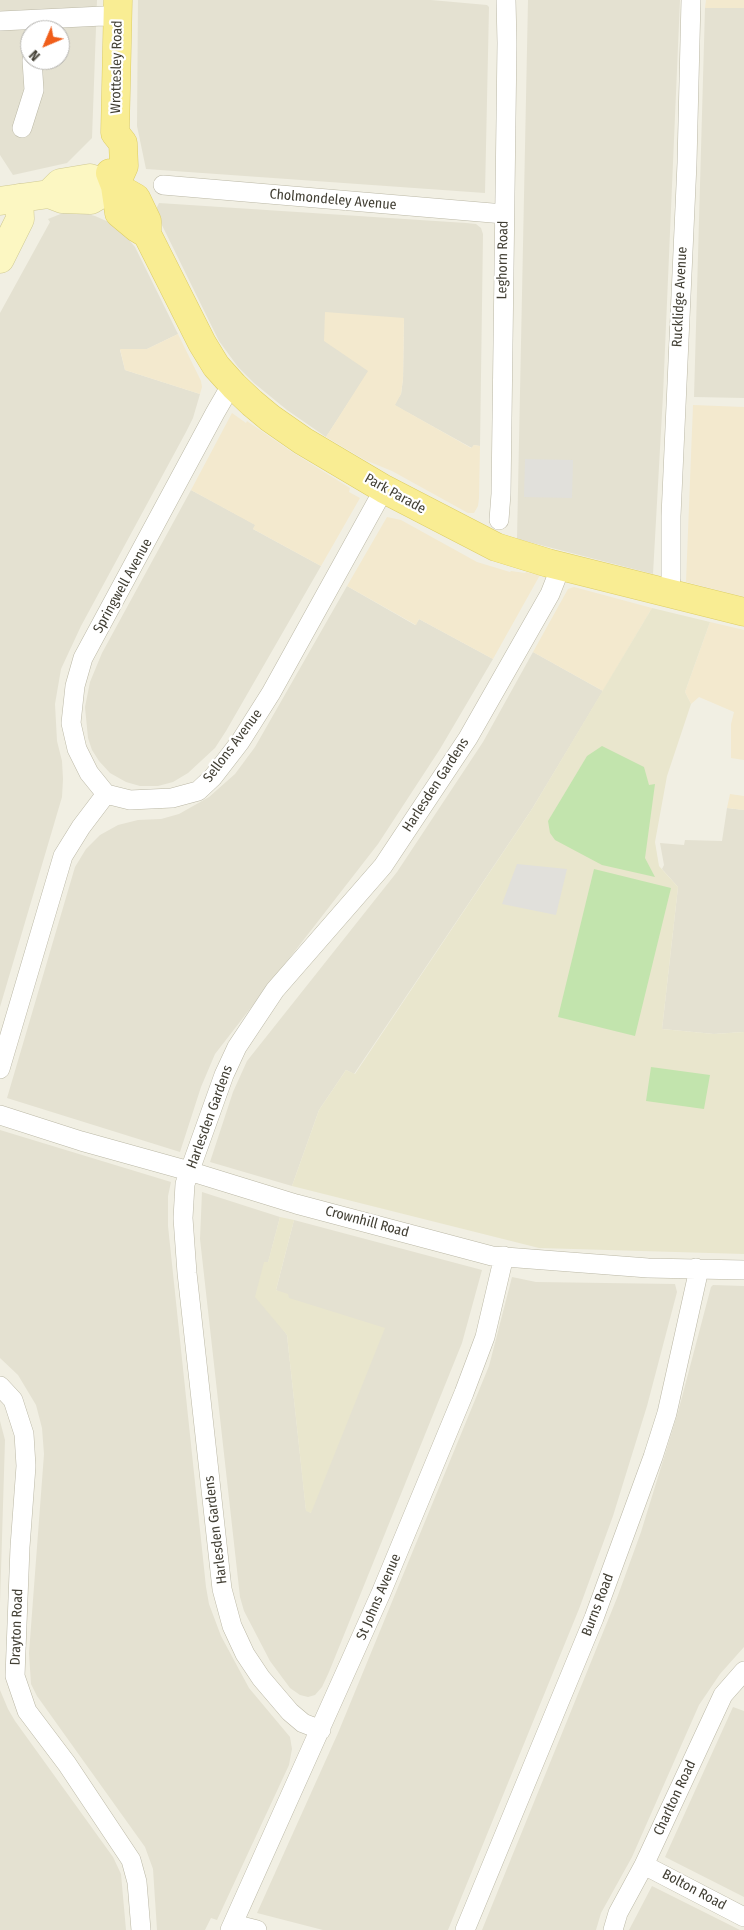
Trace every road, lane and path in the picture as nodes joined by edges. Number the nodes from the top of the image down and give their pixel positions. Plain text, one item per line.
1 (506, 0) edge
2 (691, 0) edge
3 (119, 8) edge
4 (70, 20) edge
5 (0, 21) edge
6 (20, 24) edge
7 (33, 70) edge
8 (22, 128) dead end
9 (163, 185) dead end
10 (123, 199) junction
11 (6, 200) edge
12 (504, 214) junction
13 (4, 251) edge
14 (234, 386) junction
15 (384, 489) junction
16 (499, 520) dead end
17 (561, 566) junction
18 (668, 593) junction
19 (744, 612) edge
20 (106, 794) junction
21 (0, 1069) edge
22 (0, 1115) edge
23 (189, 1171) junction
24 (504, 1256) junction
25 (696, 1268) junction
26 (744, 1270) edge
27 (0, 1386) edge
28 (744, 1671) edge
29 (321, 1730) junction
30 (644, 1864) junction
31 (744, 1917) edge
32 (232, 1927) edge
33 (140, 1930) edge
34 (257, 1930) edge
35 (465, 1930) edge
36 (613, 1930) edge

1 - 12 street, Leghorn Road
2 - 18 street, Rucklidge Avenue
3 - 4 street
3 - 10 main road, Wrottesley Road
5 - 6 street
7 - 8 street
9 - 12 street, Cholmondeley Avenue
10 - 11 street
10 - 14 main road, Park Parade
11 - 13 street
12 - 16 street, Leghorn Road
14 - 15 main road, Park Parade
14 - 20 street, Springwell Avenue
15 - 17 main road, Park Parade
15 - 20 street, Sellons Avenue
17 - 18 main road, Park Parade
17 - 23 street, Harlesden Gardens
18 - 19 main road, Park Parade
20 - 21 street
22 - 23 street, Crownhill Road
23 - 24 street, Crownhill Road
23 - 29 street, Harlesden Gardens
24 - 25 street, Crownhill Road
24 - 29 street, St Johns Avenue
25 - 26 street, Crownhill Road
25 - 35 street, Burns Road
27 - 33 street, Drayton Road
28 - 30 street, Charlton Road
29 - 32 street, St Johns Avenue
30 - 31 street, Bolton Road
30 - 36 street, Charlton Road
32 - 34 street

